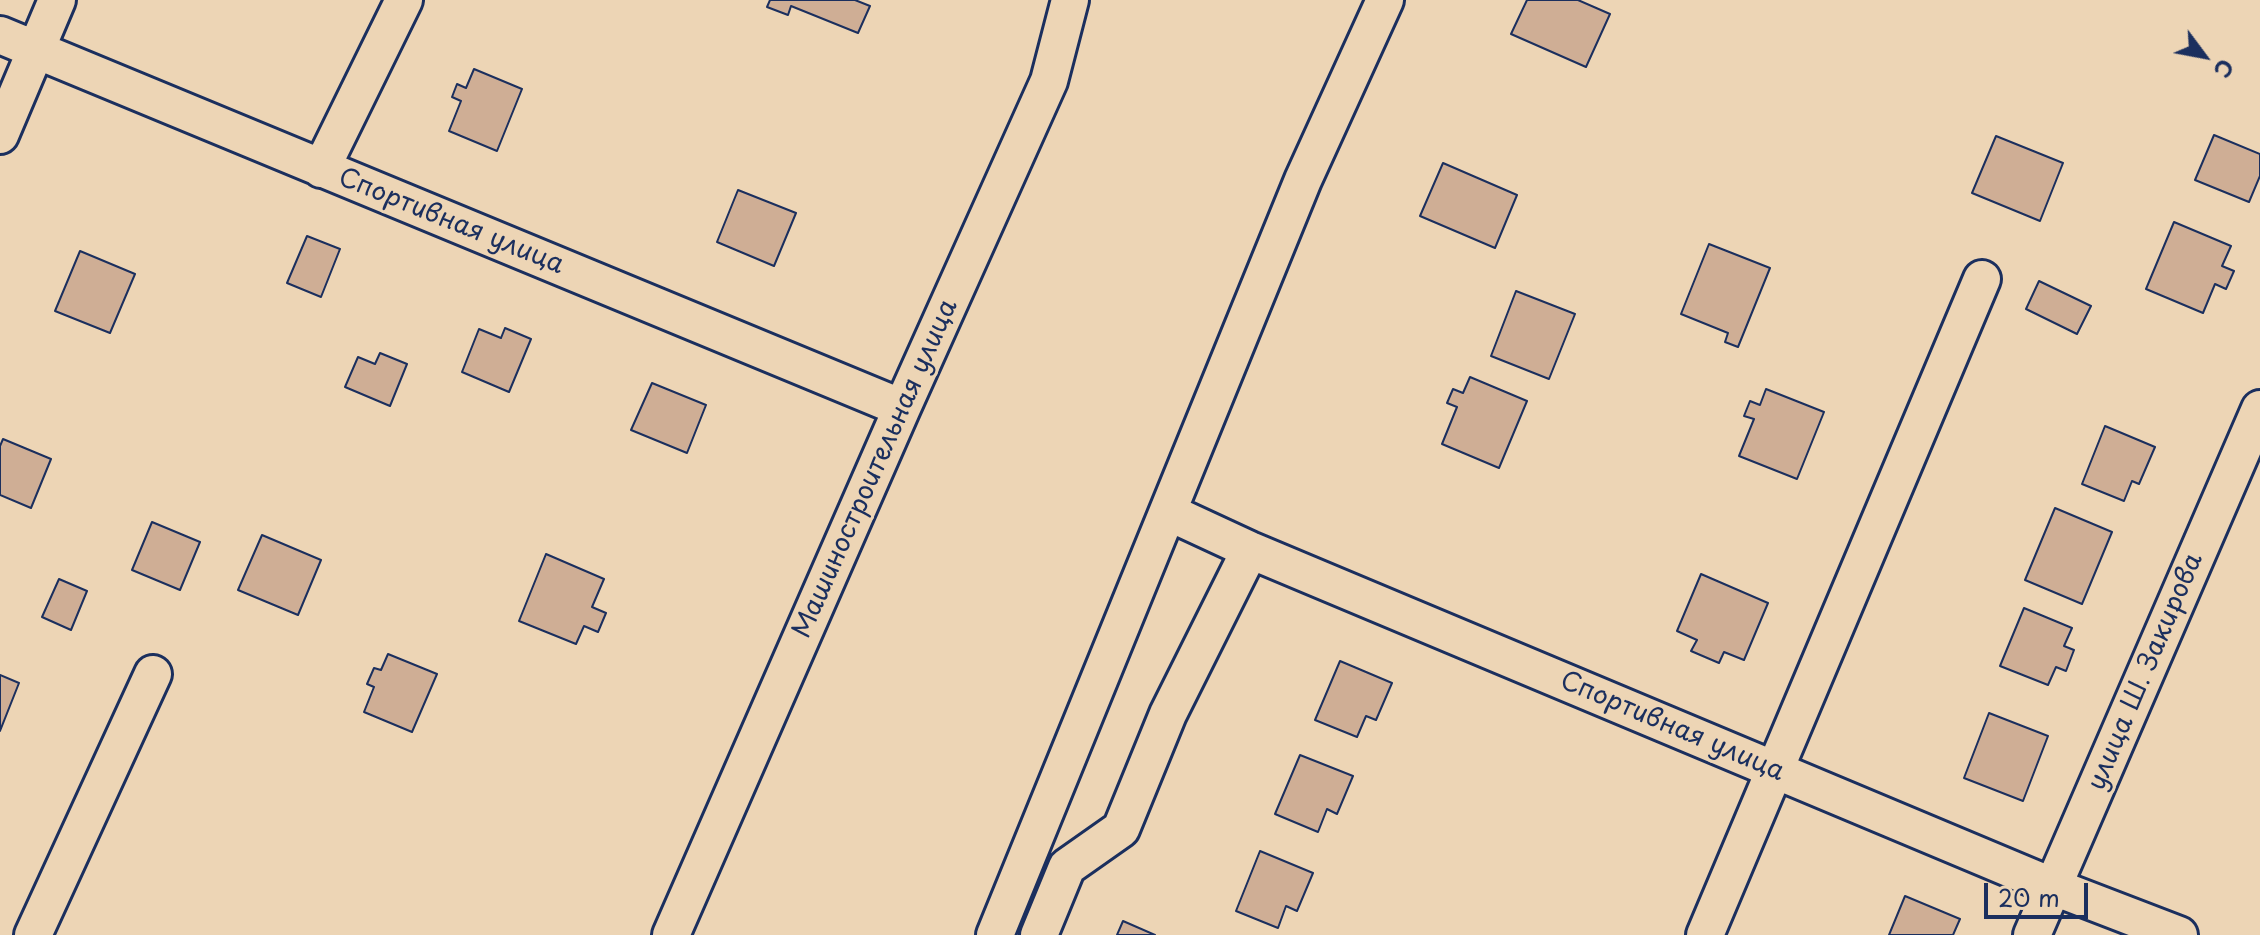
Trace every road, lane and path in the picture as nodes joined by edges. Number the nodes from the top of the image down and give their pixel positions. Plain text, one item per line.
1 (57, 0) edge
2 (404, 0) edge
3 (1070, 0) edge
4 (1385, 0) edge
5 (0, 35) edge
6 (35, 51) junction
7 (0, 135) edge
8 (321, 169) junction
9 (1982, 279) dead end
10 (902, 408) junction
11 (2260, 410) edge
12 (1168, 512) junction
13 (1250, 550) junction
14 (153, 674) dead end
15 (1774, 770) junction
16 (2054, 887) junction
17 (33, 935) edge
18 (671, 935) edge
19 (995, 935) edge
20 (1039, 935) edge
21 (1705, 935) edge
22 (2032, 935) edge
23 (2179, 935) edge

1 - 6 street
2 - 8 street
3 - 10 street, Машиностроительная улица
4 - 12 street
5 - 6 street, Спортивная улица
6 - 7 street
6 - 8 street, Спортивная улица
8 - 10 street, Спортивная улица
9 - 15 street
10 - 18 street, Машиностроительная улица
11 - 16 street, улица Ш. Закирова
12 - 13 street, Спортивная улица
12 - 19 street
13 - 15 street, Спортивная улица
13 - 20 street
14 - 17 street
15 - 16 street, Спортивная улица
15 - 21 street
16 - 22 street, улица Ш. Закирова
16 - 23 street, Спортивная улица

